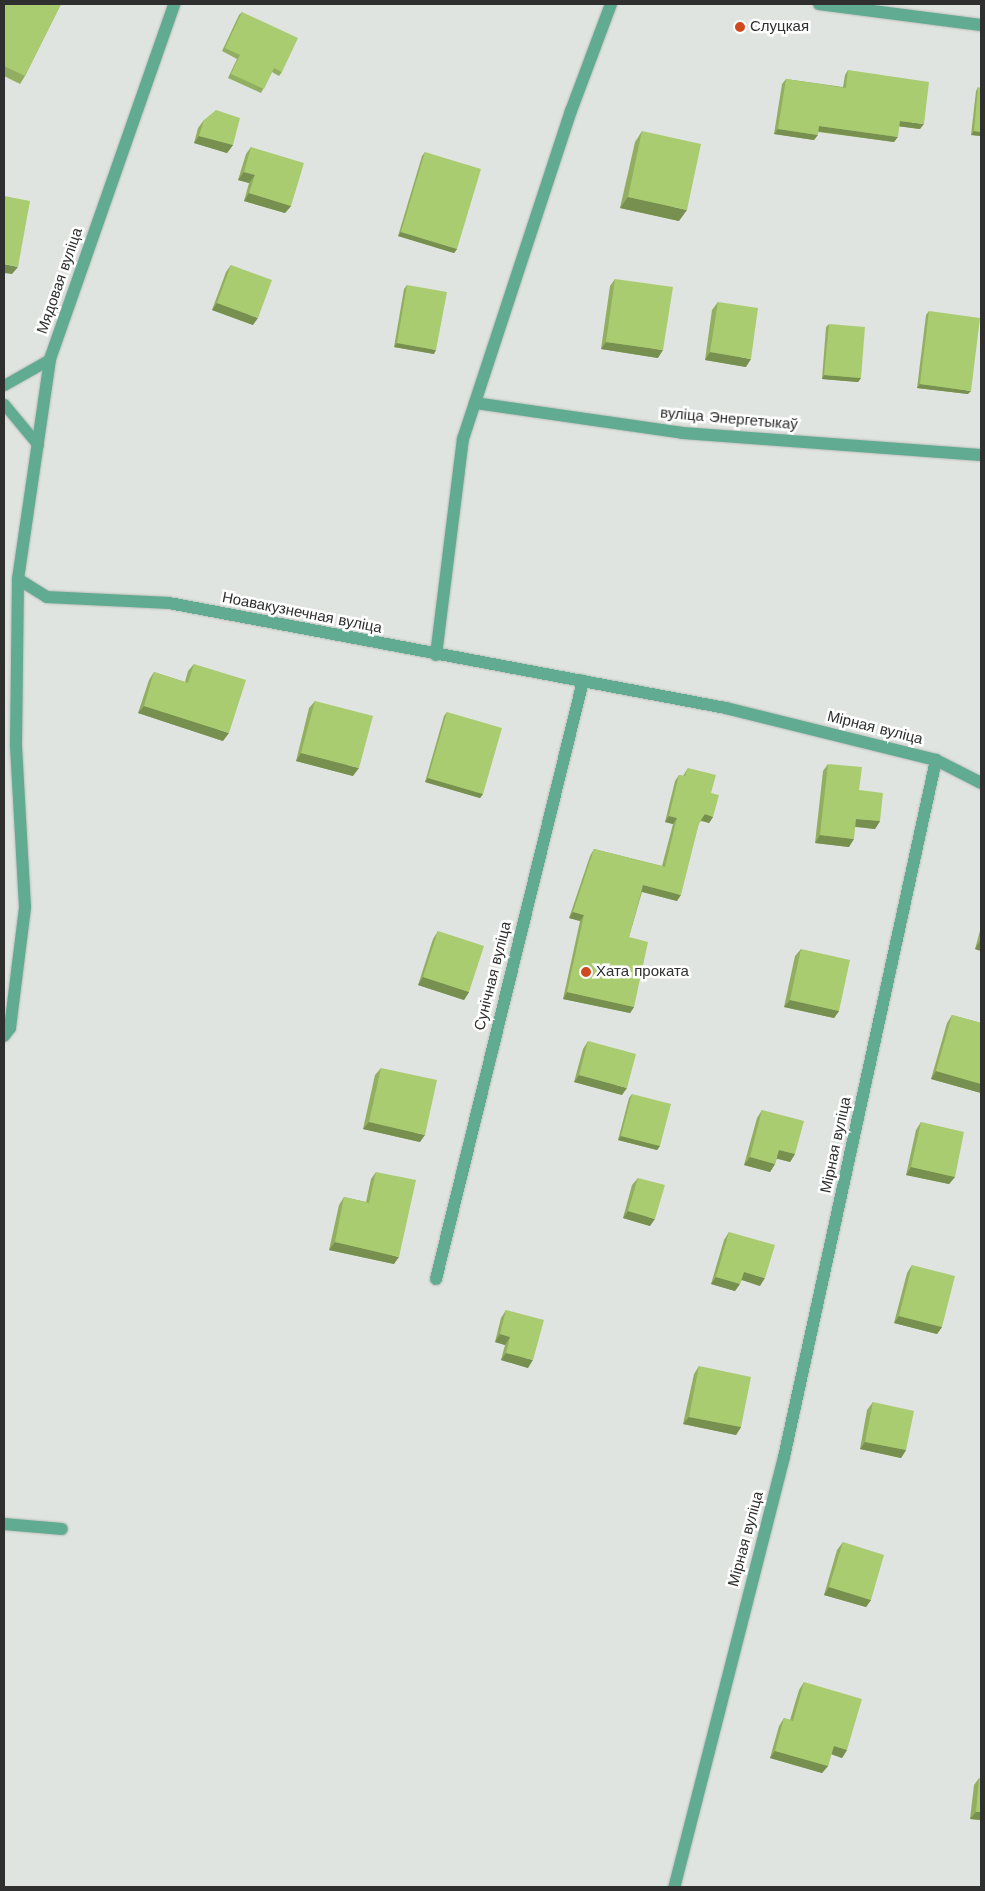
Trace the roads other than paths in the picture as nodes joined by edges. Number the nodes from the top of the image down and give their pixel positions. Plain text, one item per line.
1 (174, 4) edge
2 (612, 4) edge
3 (819, 4) edge
4 (839, 5) edge
5 (981, 25) edge
6 (50, 359) junction
7 (4, 385) edge
8 (475, 403) junction
9 (4, 404) edge
10 (38, 444) junction
11 (981, 455) edge
12 (18, 579) junction
13 (436, 654) junction
14 (583, 681) junction
15 (936, 760) junction
16 (981, 783) edge
17 (4, 1036) edge
18 (436, 1279) dead end
19 (4, 1524) edge
20 (62, 1530) dead end
21 (674, 1887) edge

1 - 6 street, Мядовая вуліца
2 - 8 street
3 - 4 street
4 - 5 street
6 - 7 lane
6 - 10 street, Мядовая вуліца
8 - 11 street, вуліца Энергетыкаў
8 - 13 street
9 - 10 lane
10 - 12 street, Мядовая вуліца
12 - 13 street, Ноавакузнечная вуліца
12 - 17 street, Мядовая вуліца
13 - 14 street, Ноавакузнечная вуліца
14 - 15 street, Мірная вуліца
14 - 18 street, Сунічная вуліца
15 - 16 street
15 - 21 street, Мірная вуліца
19 - 20 street

